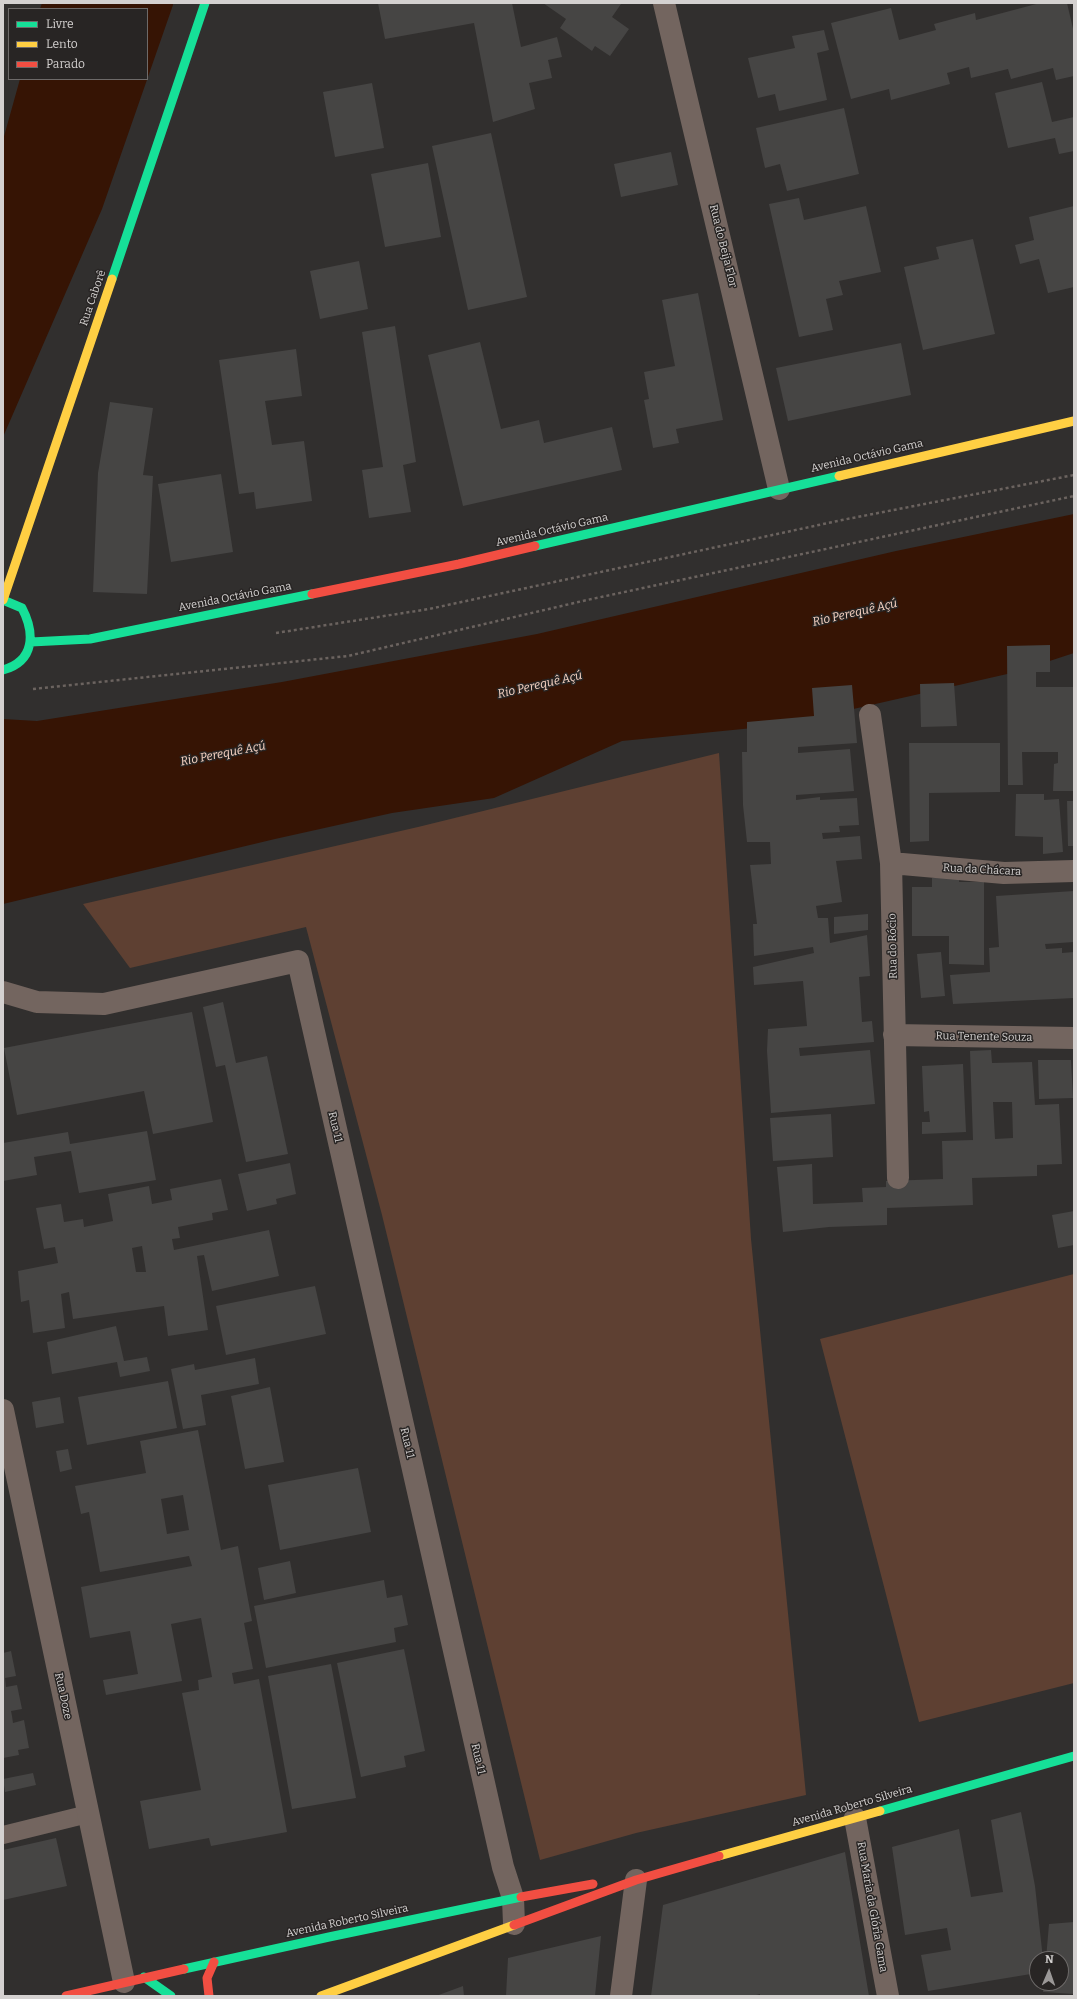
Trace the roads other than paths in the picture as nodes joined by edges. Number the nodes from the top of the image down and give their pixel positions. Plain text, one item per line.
1 (205, 3) edge
2 (664, 3) edge
3 (1074, 421) edge
4 (779, 489) junction
5 (3, 600) edge
6 (31, 642) junction
7 (3, 670) edge
8 (870, 715) dead end
9 (891, 863) junction
10 (1074, 871) edge
11 (3, 992) edge
12 (894, 1035) junction
13 (1074, 1038) edge
14 (898, 1178) dead end
15 (3, 1410) edge
16 (1074, 1756) edge
17 (88, 1814) junction
18 (856, 1818) junction
19 (3, 1835) edge
20 (636, 1880) junction
21 (513, 1898) junction
22 (514, 1924) junction
23 (214, 1962) junction
24 (134, 1980) junction
25 (66, 1996) edge
26 (171, 1996) edge
27 (209, 1996) edge
28 (321, 1996) edge
29 (621, 1996) edge
30 (888, 1996) edge

1 - 5 street, Rua Caborê
2 - 4 street, Rua do Beija Flor
3 - 4 street, Avenida Octávio Gama
4 - 6 street, Avenida Octávio Gama
5 - 6 street
6 - 7 street
8 - 9 street, Rua do Rócio
9 - 10 street, Rua da Chácara
9 - 12 street, Rua do Rócio
11 - 21 street, Rua 11
12 - 13 street, Rua Tenente Souza
12 - 14 street, Rua do Rócio
15 - 17 street, Rua Doze
16 - 18 street, Avenida Roberto Silveira
17 - 19 lane
17 - 24 street, Rua Doze
18 - 20 street, Avenida Roberto Silveira
18 - 30 street, Rua Maria da Glória Gama
20 - 21 street, Avenida Roberto Silveira
20 - 22 street, Avenida Roberto Silveira
20 - 29 street
21 - 22 street, Rua 11
21 - 23 street, Avenida Roberto Silveira
22 - 28 street, Avenida Roberto Silveira
23 - 24 street, Avenida Roberto Silveira
23 - 27 street
24 - 25 street, Avenida Roberto Silveira
24 - 26 street

